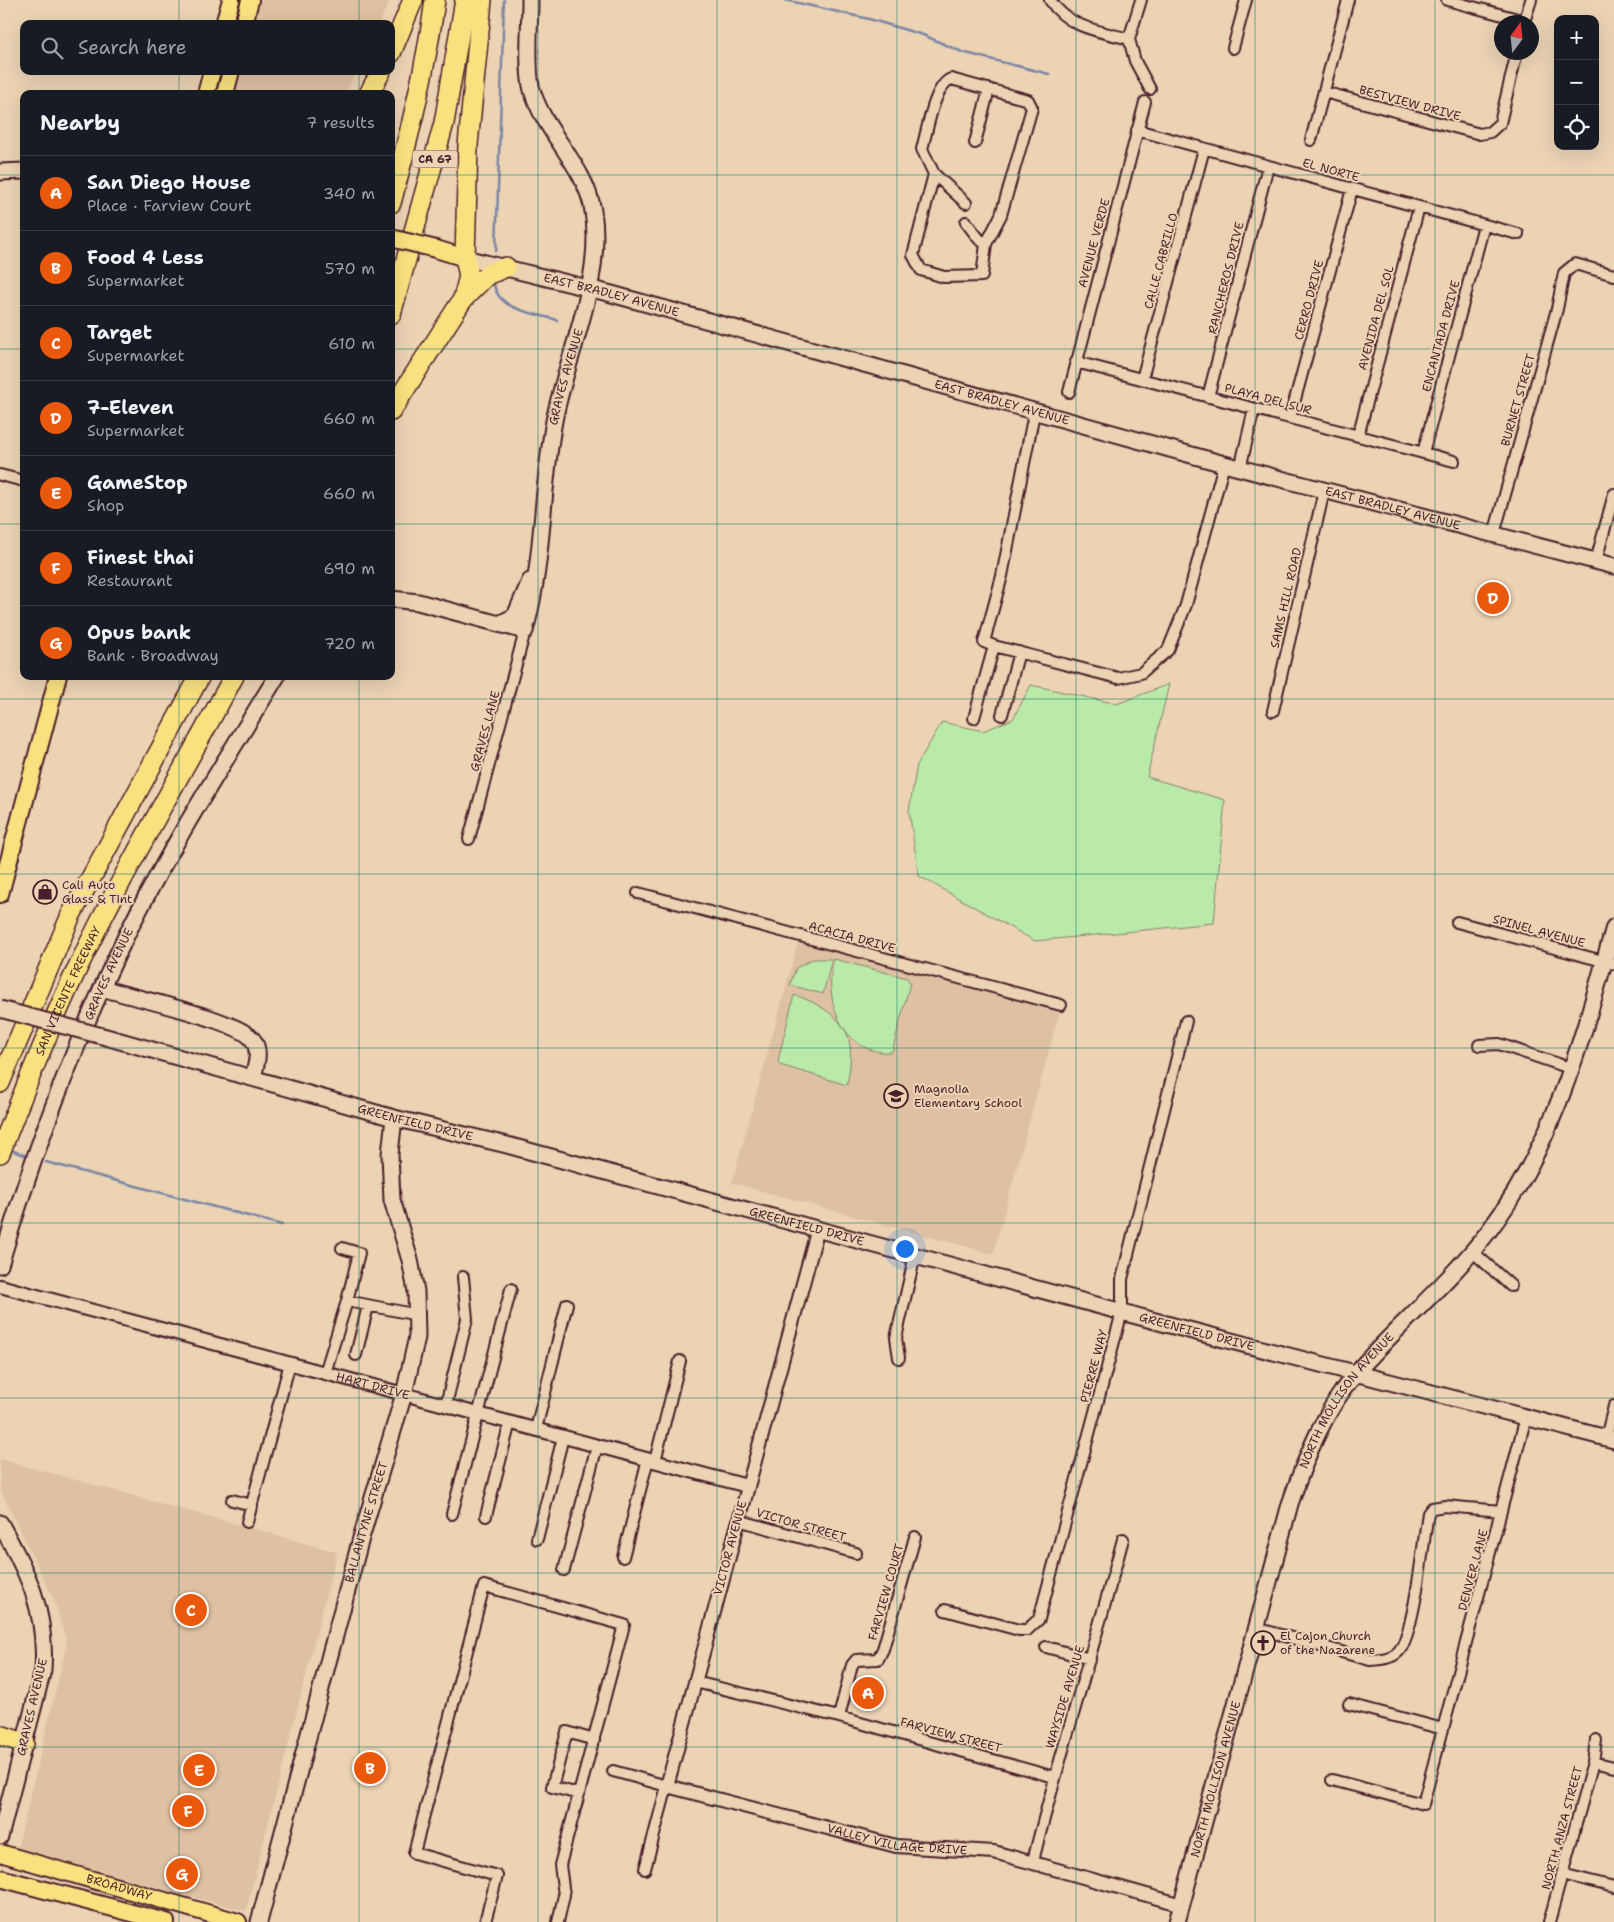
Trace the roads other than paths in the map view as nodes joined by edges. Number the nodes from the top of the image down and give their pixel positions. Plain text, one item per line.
1 (230, 0) edge
2 (250, 0) edge
3 (413, 0) edge
4 (435, 0) edge
5 (465, 0) edge
6 (482, 0) edge
7 (530, 0) edge
8 (1050, 0) edge
9 (1141, 0) edge
10 (1246, 0) edge
11 (1348, 0) edge
12 (1447, 0) edge
13 (1531, 0) edge
14 (1500, 15) edge
15 (1527, 15) edge
16 (225, 20) edge
17 (245, 20) edge
18 (1129, 39) junction
19 (395, 43) edge
20 (1233, 48) dead end
21 (1515, 60) edge
22 (211, 75) edge
23 (230, 75) edge
24 (380, 75) edge
25 (1150, 88) dead end
26 (989, 89) junction
27 (207, 90) edge
28 (226, 90) edge
29 (371, 90) edge
30 (1324, 92) junction
31 (1145, 102) dead end
32 (1137, 130) junction
33 (1311, 140) dead end
34 (974, 143) dead end
35 (1204, 149) junction
36 (1268, 166) junction
37 (20, 171) edge
38 (0, 172) edge
39 (934, 174) junction
40 (395, 188) edge
41 (1352, 189) junction
42 (966, 203) dead end
43 (1419, 207) junction
44 (966, 222) dead end
45 (1484, 225) junction
46 (1518, 234) dead end
47 (395, 239) edge
48 (986, 244) junction
49 (465, 258) junction
50 (506, 267) junction
51 (1614, 275) edge
52 (589, 288) junction
53 (463, 299) junction
54 (395, 300) edge
55 (1076, 362) junction
56 (1142, 379) junction
57 (1069, 392) dead end
58 (1208, 397) junction
59 (395, 405) edge
60 (1254, 408) junction
61 (1034, 413) junction
62 (1290, 418) junction
63 (1358, 436) junction
64 (1423, 453) junction
65 (1454, 461) dead end
66 (1224, 464) junction
67 (1240, 469) junction
68 (0, 475) edge
69 (20, 480) edge
70 (1324, 491) junction
71 (1614, 494) edge
72 (1494, 534) junction
73 (1596, 561) junction
74 (1614, 566) edge
75 (538, 577) junction
76 (395, 599) edge
77 (498, 624) junction
78 (525, 631) junction
79 (994, 646) junction
80 (1019, 652) junction
81 (57, 680) edge
82 (198, 680) edge
83 (232, 680) edge
84 (275, 680) edge
85 (1273, 711) dead end
86 (1002, 715) dead end
87 (974, 718) dead end
88 (469, 839) dead end
89 (638, 893) dead end
90 (0, 894) edge
91 (1457, 922) dead end
92 (1614, 928) edge
93 (1609, 962) edge
94 (102, 988) junction
95 (1060, 1005) dead end
96 (0, 1009) edge
97 (1186, 1020) dead end
98 (1479, 1045) dead end
99 (1570, 1068) junction
100 (253, 1077) junction
101 (0, 1083) edge
102 (394, 1118) junction
103 (0, 1153) edge
104 (818, 1228) junction
105 (342, 1248) dead end
106 (1472, 1251) junction
107 (916, 1256) junction
108 (0, 1265) edge
109 (463, 1277) dead end
110 (0, 1286) edge
111 (1510, 1286) dead end
112 (511, 1289) dead end
113 (348, 1300) junction
114 (568, 1304) dead end
115 (368, 1306) junction
116 (1122, 1312) junction
117 (418, 1315) junction
118 (356, 1355) dead end
119 (899, 1358) dead end
120 (680, 1361) dead end
121 (290, 1363) junction
122 (325, 1372) junction
123 (1356, 1374) junction
124 (404, 1394) junction
125 (446, 1405) junction
126 (1614, 1406) edge
127 (478, 1414) junction
128 (1526, 1417) junction
129 (510, 1422) junction
130 (536, 1430) junction
131 (563, 1437) junction
132 (1610, 1439) edge
133 (597, 1446) junction
134 (652, 1460) junction
135 (747, 1486) junction
136 (232, 1500) dead end
137 (252, 1505) junction
138 (1502, 1511) junction
139 (452, 1514) dead end
140 (486, 1516) dead end
141 (738, 1520) junction
142 (247, 1522) dead end
143 (0, 1523) edge
144 (915, 1537) dead end
145 (537, 1538) dead end
146 (1123, 1539) dead end
147 (856, 1553) dead end
148 (623, 1557) dead end
149 (564, 1570) dead end
150 (945, 1610) dead end
151 (1256, 1628) junction
152 (1046, 1647) dead end
153 (1090, 1659) junction
154 (695, 1682) junction
155 (1349, 1704) dead end
156 (839, 1717) junction
157 (1443, 1729) junction
158 (0, 1735) edge
159 (594, 1740) junction
160 (1596, 1740) dead end
161 (0, 1746) edge
162 (23, 1748) junction
163 (1593, 1762) junction
164 (1614, 1767) edge
165 (613, 1771) dead end
166 (1054, 1777) junction
167 (1332, 1780) dead end
168 (667, 1786) junction
169 (579, 1794) junction
170 (0, 1837) edge
171 (0, 1853) edge
172 (1033, 1862) junction
173 (645, 1869) dead end
174 (1562, 1874) junction
175 (0, 1878) edge
176 (1614, 1887) edge
177 (1182, 1904) junction
178 (166, 1922) edge
179 (238, 1922) edge
180 (260, 1922) edge
181 (485, 1922) edge
182 (558, 1922) edge
183 (1177, 1922) edge
184 (1549, 1922) edge

1 - 16 main road
2 - 17 main road
3 - 19 highway
4 - 40 highway, CA 67
5 - 54 highway, CA 67
6 - 49 highway
7 - 52 main road, GRAVES AVENUE
8 - 18 street
9 - 18 street
10 - 20 street
11 - 30 street
12 - 14 street
13 - 15 street
18 - 25 street
21 - 30 street, BESTVIEW DRIVE
22 - 27 main road
23 - 28 main road
24 - 29 highway
26 - 34 street
26 - 39 street
26 - 48 street
30 - 33 street
31 - 32 street, AVENUE VERDE
32 - 35 street, EL NORTE
32 - 55 street, AVENUE VERDE
35 - 36 street, EL NORTE
35 - 56 street, CALLE CABRILLO
36 - 41 street, EL NORTE
36 - 58 street, RANCHEROS DRIVE
37 - 38 main road
39 - 42 street
39 - 48 street
41 - 43 street, EL NORTE
41 - 62 street, CERRO DRIVE
43 - 45 street, EL NORTE
43 - 63 street, AVENIDA DEL SOL
44 - 48 street
45 - 46 street, EL NORTE
45 - 64 street, ENCANTADA DRIVE
47 - 49 main road, EAST BRADLEY AVENUE, bridge
49 - 50 main road, EAST BRADLEY AVENUE
49 - 53 highway
50 - 52 main road, EAST BRADLEY AVENUE
50 - 53 highway
51 - 72 street, BURNET STREET
52 - 61 main road, EAST BRADLEY AVENUE
52 - 75 main road, GRAVES AVENUE
53 - 59 highway
55 - 56 street, PLAYA DEL SUR
55 - 57 street, AVENUE VERDE
56 - 58 street, PLAYA DEL SUR
58 - 60 street, PLAYA DEL SUR
60 - 62 street, PLAYA DEL SUR
60 - 67 street
61 - 66 main road, EAST BRADLEY AVENUE
61 - 79 street
62 - 63 street, PLAYA DEL SUR
63 - 64 street, PLAYA DEL SUR
64 - 65 street, PLAYA DEL SUR
66 - 67 main road, EAST BRADLEY AVENUE
66 - 80 street
67 - 70 main road, EAST BRADLEY AVENUE
68 - 69 street
70 - 72 main road, EAST BRADLEY AVENUE
70 - 85 street, SAMS HILL ROAD
71 - 73 street
72 - 73 main road, EAST BRADLEY AVENUE
73 - 74 main road, EAST BRADLEY AVENUE
75 - 77 main road
75 - 78 main road, GRAVES AVENUE
76 - 77 main road
77 - 78 main road
78 - 88 street, GRAVES LANE
79 - 80 street
79 - 87 street
80 - 86 street
81 - 90 main road
82 - 101 highway
83 - 103 highway, SAN VICENTE FREEWAY
84 - 94 main road, GRAVES AVENUE
89 - 95 street, ACACIA DRIVE
91 - 93 street, SPINEL AVENUE
92 - 93 main road, NORTH MOLLISON AVENUE
93 - 99 main road, NORTH MOLLISON AVENUE
94 - 100 main road
94 - 108 main road, GRAVES AVENUE
96 - 100 main road, GREENFIELD DRIVE, bridge
97 - 116 street, PIERRE WAY
98 - 99 street
99 - 106 main road, NORTH MOLLISON AVENUE
100 - 102 main road, GREENFIELD DRIVE
102 - 104 main road, GREENFIELD DRIVE
102 - 117 main road, BALLANTYNE STREET
104 - 107 main road, GREENFIELD DRIVE
104 - 135 street, VICTOR AVENUE
105 - 113 street
106 - 111 street
106 - 123 main road, NORTH MOLLISON AVENUE
107 - 116 main road, GREENFIELD DRIVE
107 - 119 street
109 - 125 street
110 - 121 street, HART DRIVE
112 - 127 street
113 - 115 street
113 - 122 street
114 - 130 street
115 - 117 street
115 - 118 street
116 - 123 main road, GREENFIELD DRIVE
116 - 150 street, PIERRE WAY
117 - 124 main road, BALLANTYNE STREET
120 - 134 street
121 - 122 street, HART DRIVE
121 - 137 street
122 - 124 street, HART DRIVE
123 - 128 main road, GREENFIELD DRIVE
123 - 151 main road, NORTH MOLLISON AVENUE
124 - 125 street, HART DRIVE
124 - 180 main road, BALLANTYNE STREET
125 - 127 street, HART DRIVE
126 - 132 street
127 - 129 street, HART DRIVE
127 - 139 street
128 - 132 main road, GREENFIELD DRIVE
128 - 138 street, DENVER LANE
129 - 130 street, HART DRIVE
129 - 140 street
130 - 131 street, HART DRIVE
131 - 133 street, HART DRIVE
131 - 145 street
133 - 134 street, HART DRIVE
133 - 149 street
134 - 135 street, HART DRIVE
134 - 148 street
135 - 141 street, VICTOR AVENUE
136 - 137 street
137 - 142 street
138 - 151 street
138 - 157 street, DENVER LANE
141 - 147 street, VICTOR STREET
141 - 154 street, VICTOR AVENUE
143 - 162 main road, GRAVES AVENUE
144 - 156 street, FARVIEW COURT
146 - 153 street, WAYSIDE AVENUE
151 - 177 main road, NORTH MOLLISON AVENUE
152 - 153 street
153 - 166 street, WAYSIDE AVENUE
154 - 156 street, FARVIEW STREET
154 - 168 street, VICTOR AVENUE
155 - 157 street
156 - 166 street, FARVIEW STREET
157 - 167 street, DENVER LANE
158 - 162 highway
159 - 169 street
159 - 169 street
159 - 181 street
160 - 163 street, NORTH ANZA STREET
161 - 162 highway
162 - 170 main road, GRAVES AVENUE
163 - 164 street
163 - 174 street, NORTH ANZA STREET
165 - 168 street, VALLEY VILLAGE DRIVE
166 - 172 street, WAYSIDE AVENUE
168 - 172 street, VALLEY VILLAGE DRIVE
168 - 173 street, VICTOR AVENUE
169 - 182 street
171 - 179 main road, BROADWAY
172 - 177 street, VALLEY VILLAGE DRIVE
174 - 176 street
174 - 184 street, NORTH ANZA STREET
175 - 178 main road, BROADWAY
177 - 183 main road, NORTH MOLLISON AVENUE

